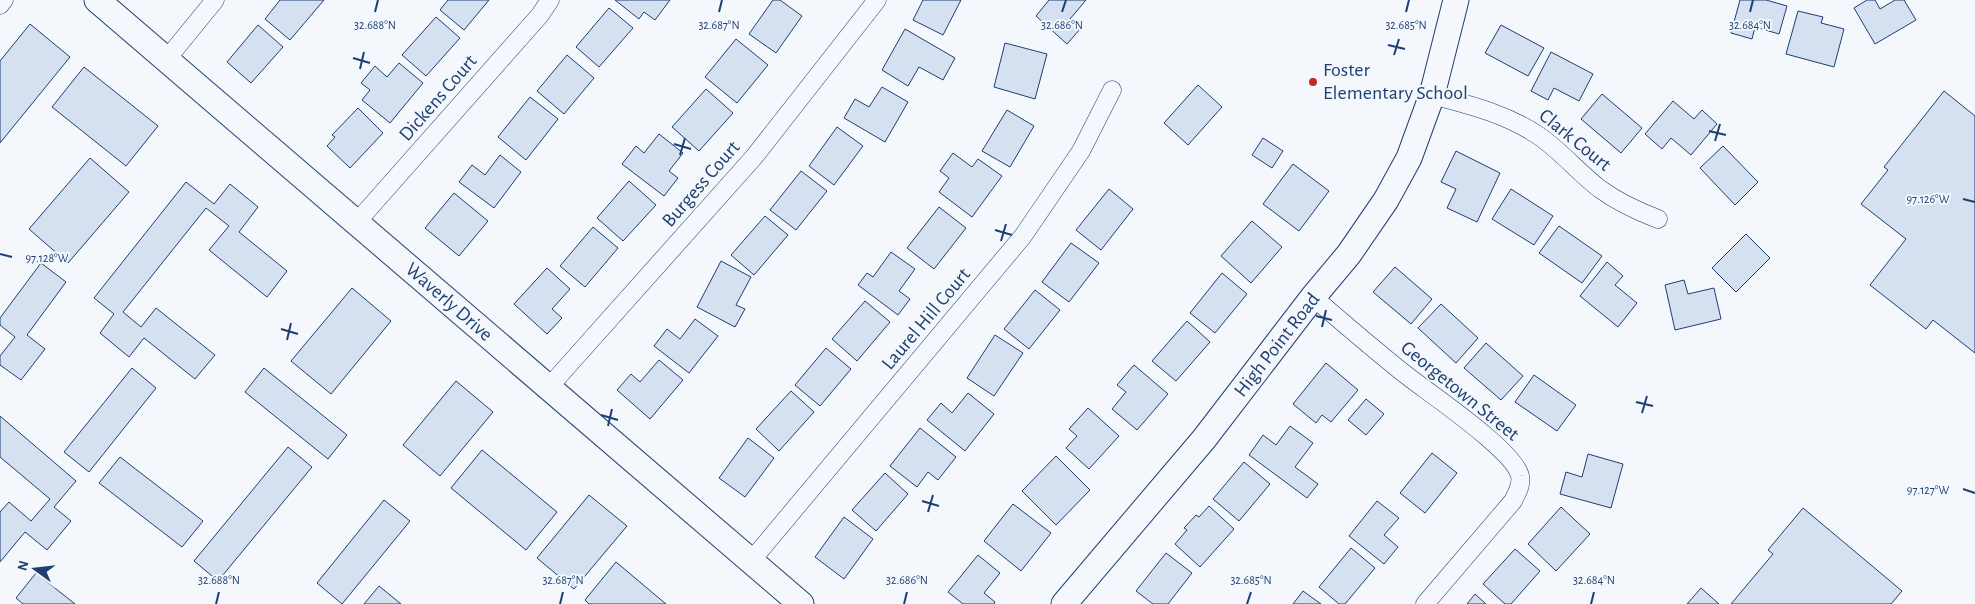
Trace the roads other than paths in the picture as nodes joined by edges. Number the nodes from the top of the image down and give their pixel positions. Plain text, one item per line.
1 (4, 0) edge
2 (97, 0) edge
3 (215, 0) edge
4 (550, 0) edge
5 (877, 0) edge
6 (1456, 0) edge
7 (0, 5) edge
8 (166, 60) junction
9 (1112, 90) dead end
10 (1432, 95) junction
11 (1658, 219) dead end
12 (356, 223) junction
13 (1313, 297) junction
14 (548, 388) junction
15 (751, 562) junction
16 (801, 604) edge
17 (1064, 604) edge
18 (1425, 604) edge

1 - 7 street
2 - 8 street, Waverly Drive
3 - 8 street
4 - 12 street, Dickens Court
5 - 14 street, Burgess Court
6 - 10 street, High Point Road
8 - 12 street, Waverly Drive
9 - 15 street, Laurel Hill Court
10 - 11 street, Clark Court
10 - 13 street, High Point Road
12 - 14 street, Waverly Drive
13 - 17 street, High Point Road
13 - 18 street, Georgetown Street
14 - 15 street, Waverly Drive
15 - 16 street, Waverly Drive

